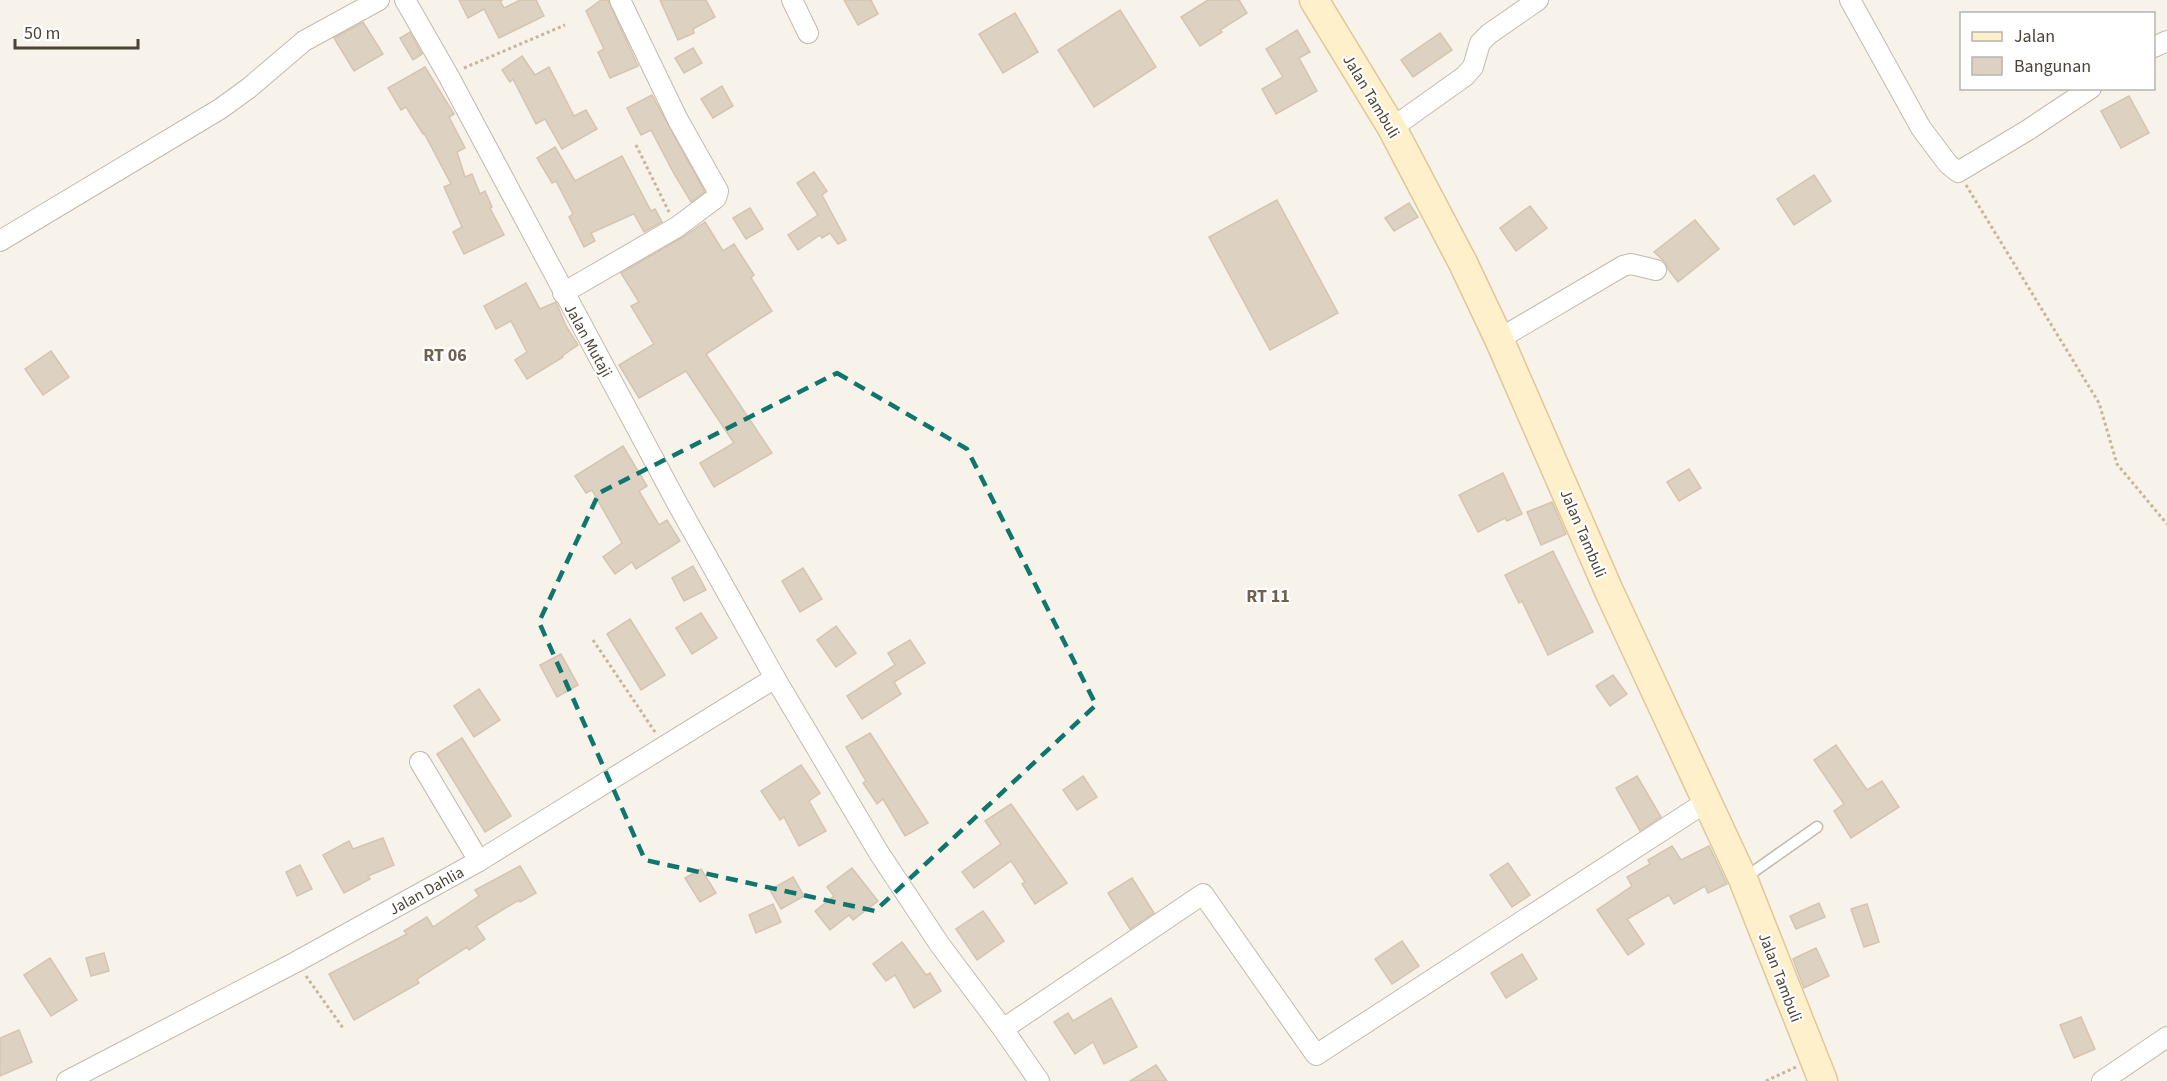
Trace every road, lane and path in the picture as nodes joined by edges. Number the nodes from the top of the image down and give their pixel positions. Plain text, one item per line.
1 (379, 0) edge
2 (405, 0) edge
3 (620, 0) edge
4 (792, 0) edge
5 (1314, 0) edge
6 (1538, 0) edge
7 (1850, 0) edge
8 (565, 25) dead end
9 (808, 33) dead end
10 (448, 75) junction
11 (2088, 90) edge
12 (1392, 128) junction
13 (636, 146) dead end
14 (1958, 172) junction
15 (677, 227) junction
16 (0, 241) edge
17 (1656, 270) dead end
18 (563, 293) junction
19 (1499, 339) junction
20 (2167, 524) edge
21 (593, 640) dead end
22 (775, 678) junction
23 (664, 746) junction
24 (420, 762) dead end
25 (1706, 802) junction
26 (1817, 827) dead end
27 (479, 861) junction
28 (1743, 879) junction
29 (296, 962) junction
30 (343, 1028) dead end
31 (1003, 1029) junction
32 (2167, 1037) edge
33 (1818, 1069) edge
34 (67, 1081) edge
35 (1039, 1081) edge
36 (1766, 1081) edge
37 (2102, 1081) edge

1 - 16 street
2 - 10 street, Jalan Mutaji
3 - 15 street
4 - 9 street
5 - 12 street, Jalan Tambuli
6 - 12 street
7 - 14 street
8 - 10 path
10 - 18 street, Jalan Mutaji
11 - 14 street
12 - 19 street, Jalan Tambuli
13 - 15 path
14 - 20 path
15 - 18 street
17 - 19 street
18 - 22 street, Jalan Mutaji
19 - 25 street, Jalan Tambuli
21 - 23 path
22 - 23 street, Jalan Dahlia
22 - 31 street, Jalan Mutaji
23 - 27 street, Jalan Dahlia
24 - 27 street
25 - 28 street, Jalan Tambuli
25 - 31 street
26 - 28 lane
27 - 29 street, Jalan Dahlia
28 - 33 street, Jalan Tambuli
29 - 30 path
29 - 34 street, Jalan Dahlia
31 - 35 street, Jalan Mutaji
32 - 37 street
33 - 36 path

